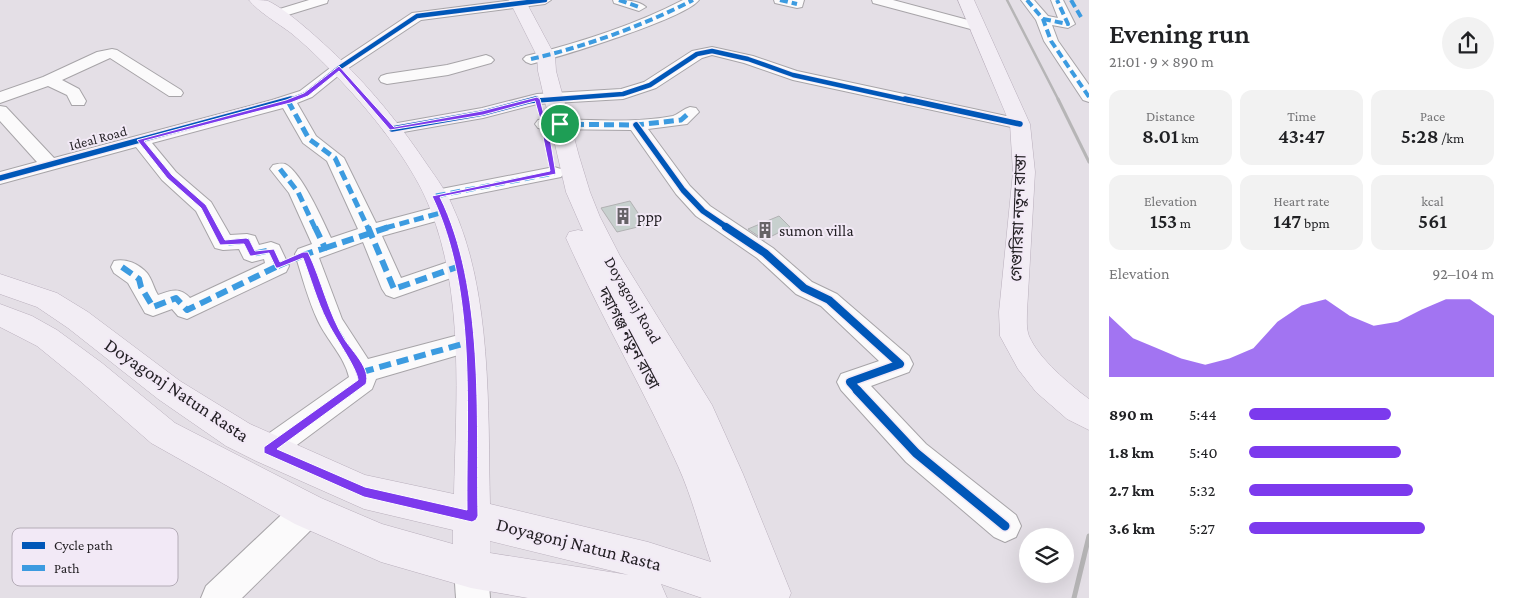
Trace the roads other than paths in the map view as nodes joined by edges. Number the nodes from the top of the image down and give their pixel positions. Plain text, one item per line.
1 (258, 0) edge
2 (322, 0) edge
3 (424, 0) edge
4 (619, 0) edge
5 (693, 0) edge
6 (780, 0) edge
7 (798, 0) edge
8 (878, 0) edge
9 (966, 0) edge
10 (1027, 0) edge
11 (1056, 0) edge
12 (1071, 0) edge
13 (518, 2) edge
14 (639, 7) dead end
15 (278, 14) junction
16 (426, 15) junction
17 (1081, 17) dead end
18 (1043, 19) junction
19 (978, 28) junction
20 (539, 57) junction
21 (486, 60) dead end
22 (339, 68) junction
23 (387, 79) dead end
24 (49, 80) junction
25 (175, 93) dead end
26 (0, 98) edge
27 (1089, 98) edge
28 (78, 101) dead end
29 (288, 101) junction
30 (0, 111) edge
31 (690, 112) dead end
32 (551, 119) junction
33 (1020, 124) junction
34 (636, 125) junction
35 (392, 129) junction
36 (140, 140) junction
37 (49, 164) junction
38 (280, 168) dead end
39 (554, 173) junction
40 (0, 178) edge
41 (440, 204) junction
42 (370, 232) junction
43 (315, 251) junction
44 (278, 266) junction
45 (460, 266) junction
46 (122, 268) dead end
47 (0, 284) edge
48 (0, 315) edge
49 (470, 342) junction
50 (362, 372) junction
51 (1089, 416) edge
52 (268, 450) junction
53 (334, 479) junction
54 (308, 511) junction
55 (472, 516) junction
56 (1005, 526) dead end
57 (720, 535) junction
58 (688, 574) junction
59 (472, 583) edge
60 (750, 594) edge
61 (218, 598) edge
62 (647, 598) edge

1 - 15 main road
2 - 15 street
3 - 16 street
4 - 14 street
5 - 20 street
6 - 7 street
8 - 19 street
9 - 19 main road, গেণ্ডারিয়া নতুন রাস্তা
10 - 18 street
11 - 18 street
12 - 17 street
13 - 16 street, Ideal Road
13 - 20 main road, Doyagonj Road
15 - 22 main road
16 - 22 street, Ideal Road
18 - 27 street
19 - 33 main road, গেণ্ডারিয়া নতুন রাস্তা
20 - 32 main road, Doyagonj Road
21 - 23 street
22 - 29 street, Ideal Road
22 - 35 main road
24 - 25 street
24 - 26 street
24 - 28 street
29 - 36 street, Ideal Road
29 - 42 street
30 - 37 street
31 - 34 street
32 - 33 street
32 - 34 street
32 - 35 street
32 - 39 main road, দয়াগঞ্জ নতুন রাস্তা
32 - 60 main road, Doyagonj Road
33 - 51 main road, গেণ্ডারিয়া নতুন রাস্তা
34 - 56 street
35 - 41 main road
36 - 37 street, Ideal Road
36 - 44 street
37 - 40 street, Ideal Road
38 - 43 street
39 - 41 street
39 - 57 main road, দয়াগঞ্জ নতুন রাস্তা
41 - 42 street
41 - 45 main road
42 - 43 street
42 - 45 street
43 - 44 street
43 - 50 street
44 - 46 street
45 - 49 main road
47 - 52 main road, Doyagonj Natun Rasta
48 - 54 main road, Doyagonj Natun Rasta
49 - 50 street
49 - 55 main road
50 - 52 street
52 - 53 main road, Doyagonj Natun Rasta
53 - 54 main road
53 - 55 main road, Doyagonj Natun Rasta
54 - 59 main road, Doyagonj Natun Rasta
54 - 61 street
55 - 58 main road, Doyagonj Natun Rasta
55 - 59 main road
57 - 58 main road
57 - 60 main road, দয়াগঞ্জ নতুন রাস্তা
58 - 60 main road, Doyagonj Natun Rasta
59 - 62 main road, Doyagonj Natun Rasta

